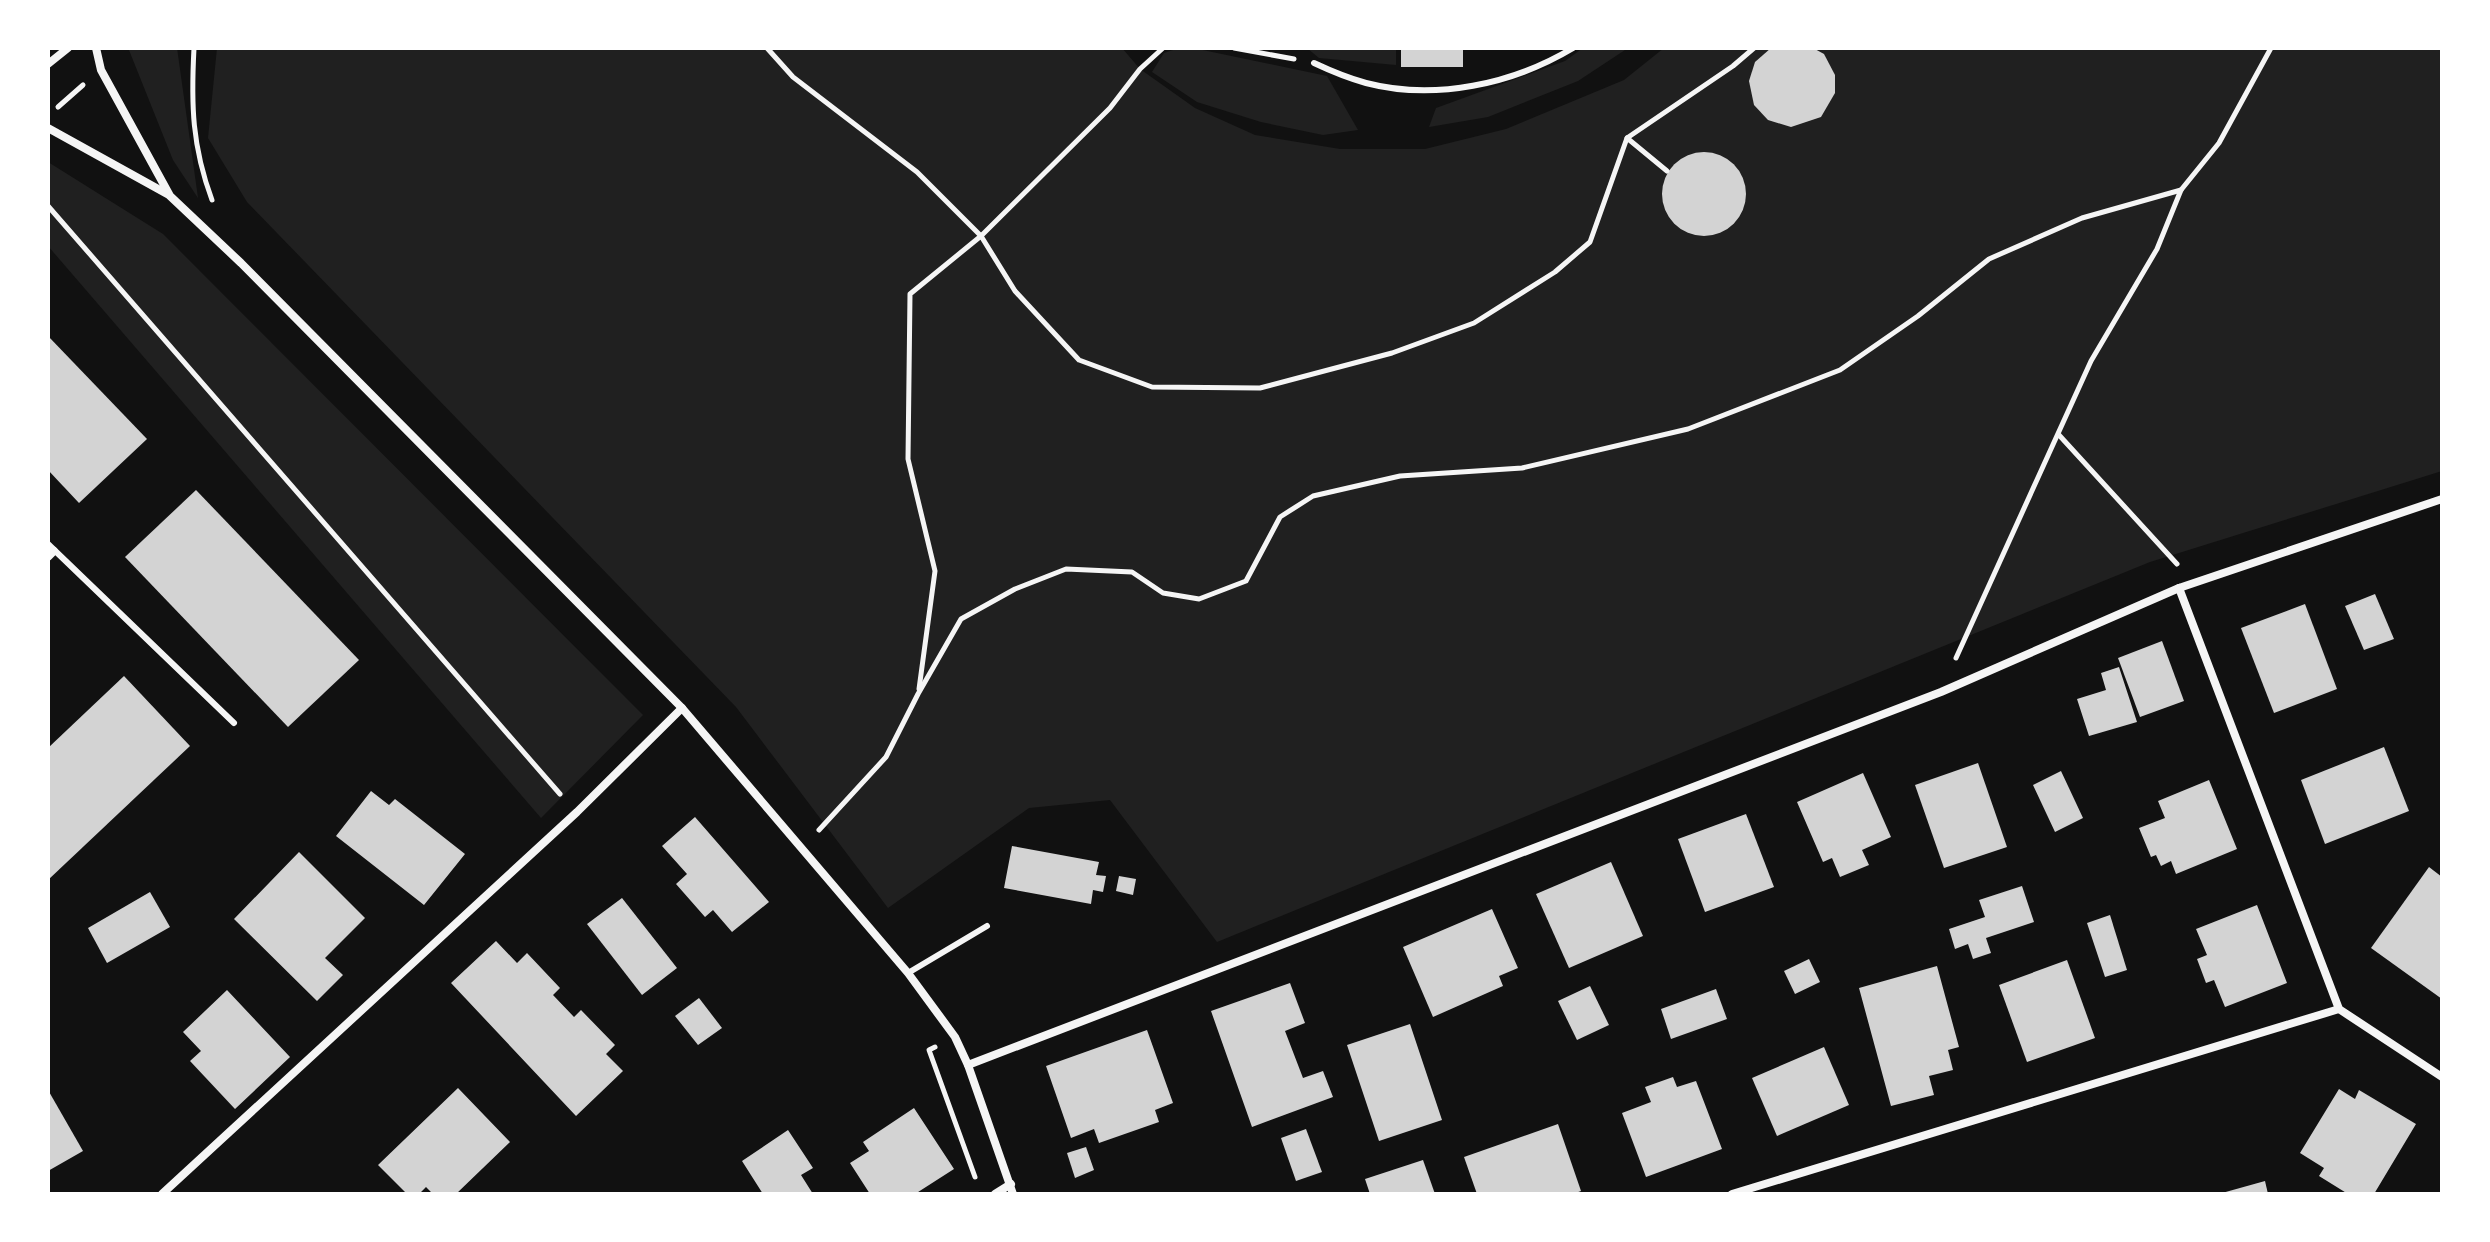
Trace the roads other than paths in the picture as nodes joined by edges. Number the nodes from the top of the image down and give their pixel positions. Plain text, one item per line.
1 (68, 48) edge
2 (96, 48) edge
3 (1573, 48) edge
4 (1314, 63) road end
5 (48, 64) edge
6 (48, 128) edge
7 (169, 195) junction
8 (2442, 499) edge
9 (50, 551) edge
10 (2179, 588) junction
11 (682, 708) junction
12 (234, 723) dead end
13 (987, 926) dead end
14 (908, 973) junction
15 (2339, 1009) junction
16 (968, 1065) junction
17 (2442, 1077) edge
18 (1011, 1184) junction
19 (162, 1194) edge
20 (995, 1194) edge
21 (1013, 1194) edge
22 (1732, 1194) edge

1 - 5 street
2 - 7 street
3 - 4 lane
6 - 7 street
7 - 11 street
8 - 10 street
9 - 12 lane
10 - 15 street
10 - 16 street
11 - 14 street
11 - 19 street
13 - 14 lane
14 - 16 street
15 - 17 street
15 - 22 street
16 - 18 street
18 - 20 street
18 - 21 street

